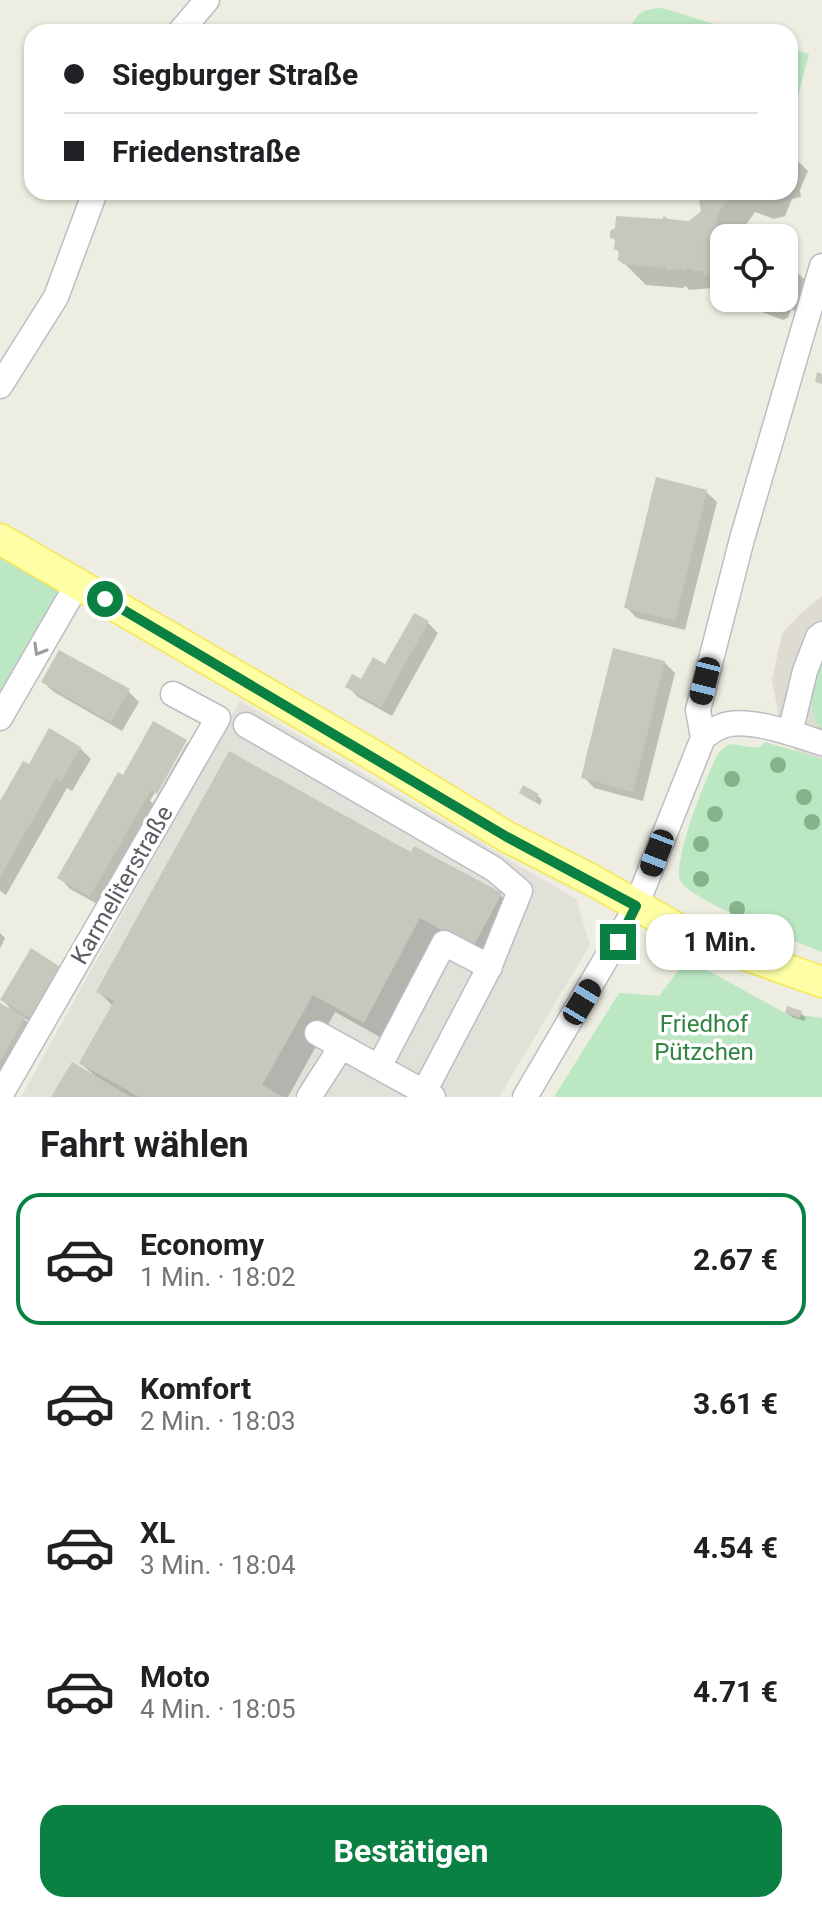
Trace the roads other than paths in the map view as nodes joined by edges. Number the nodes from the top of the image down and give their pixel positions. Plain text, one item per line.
1 (207, 0) edge
2 (187, 24) edge
3 (92, 200) edge
4 (822, 266) edge
5 (0, 386) edge
6 (0, 539) edge
7 (78, 583) junction
8 (822, 634) edge
9 (173, 694) dead end
10 (0, 718) edge
11 (246, 725) dead end
12 (790, 733) junction
13 (703, 738) junction
14 (822, 743) edge
15 (636, 906) junction
16 (490, 967) junction
17 (822, 982) edge
18 (317, 1033) dead end
19 (341, 1047) junction
20 (379, 1067) junction
21 (428, 1094) edge
22 (0, 1096) edge
23 (309, 1097) edge
24 (525, 1097) edge

1 - 2 street
3 - 5 street
4 - 13 street
6 - 7 main road
7 -> 10 street
7 - 15 main road
8 - 12 street
9 - 22 street, Karmeliterstraße
11 - 16 street
12 - 13 street
12 - 14 street
13 - 15 street
15 - 17 main road
15 - 24 street
16 - 20 street
16 - 21 street
18 - 19 street
19 - 20 street
19 - 23 street
20 - 21 street

